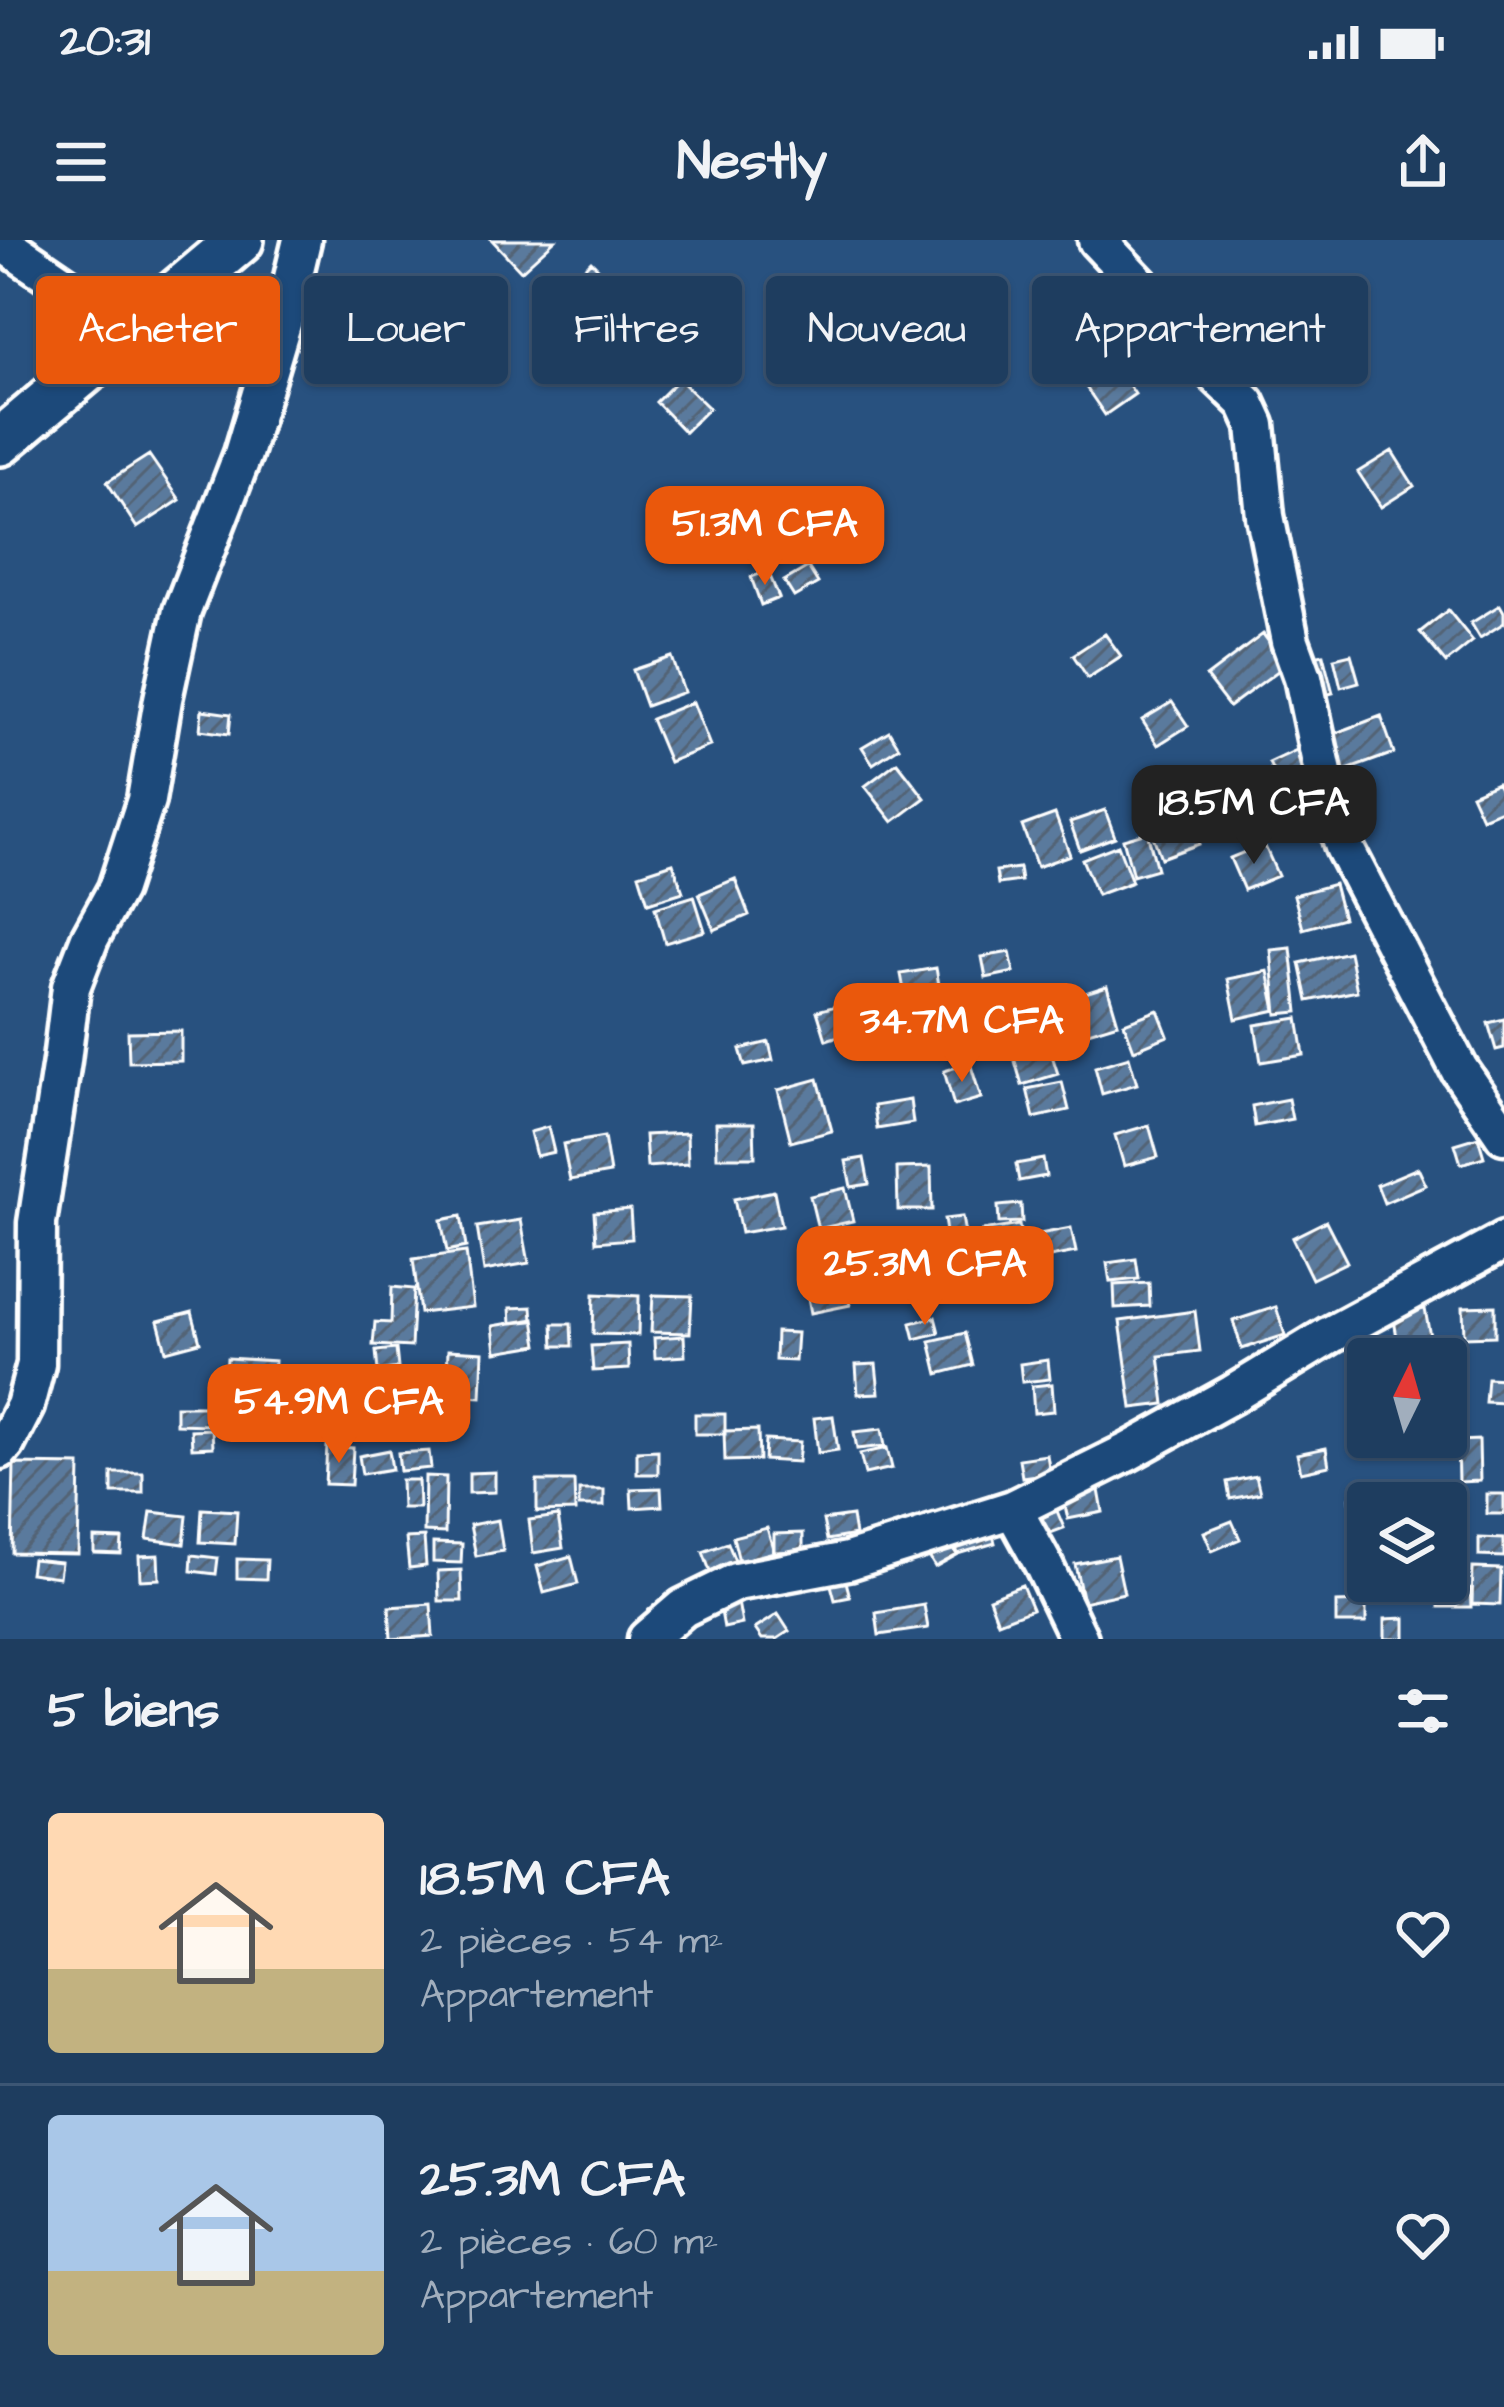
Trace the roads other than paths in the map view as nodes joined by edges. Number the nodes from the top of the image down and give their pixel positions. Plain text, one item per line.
1 (240, 240) edge
2 (302, 240) edge
3 (1096, 240) edge
4 (0, 241) edge
5 (51, 276) edge
6 (197, 276) edge
7 (68, 384) edge
8 (0, 442) edge
9 (1504, 1135) edge
10 (1504, 1241) edge
11 (0, 1450) edge
12 (1013, 1509) junction
13 (647, 1639) edge
14 (1079, 1639) edge

1 - 6 main road
2 - 11 street
3 - 9 street
4 - 5 street
7 - 8 main road
10 - 12 street
12 - 13 street
12 - 14 street

